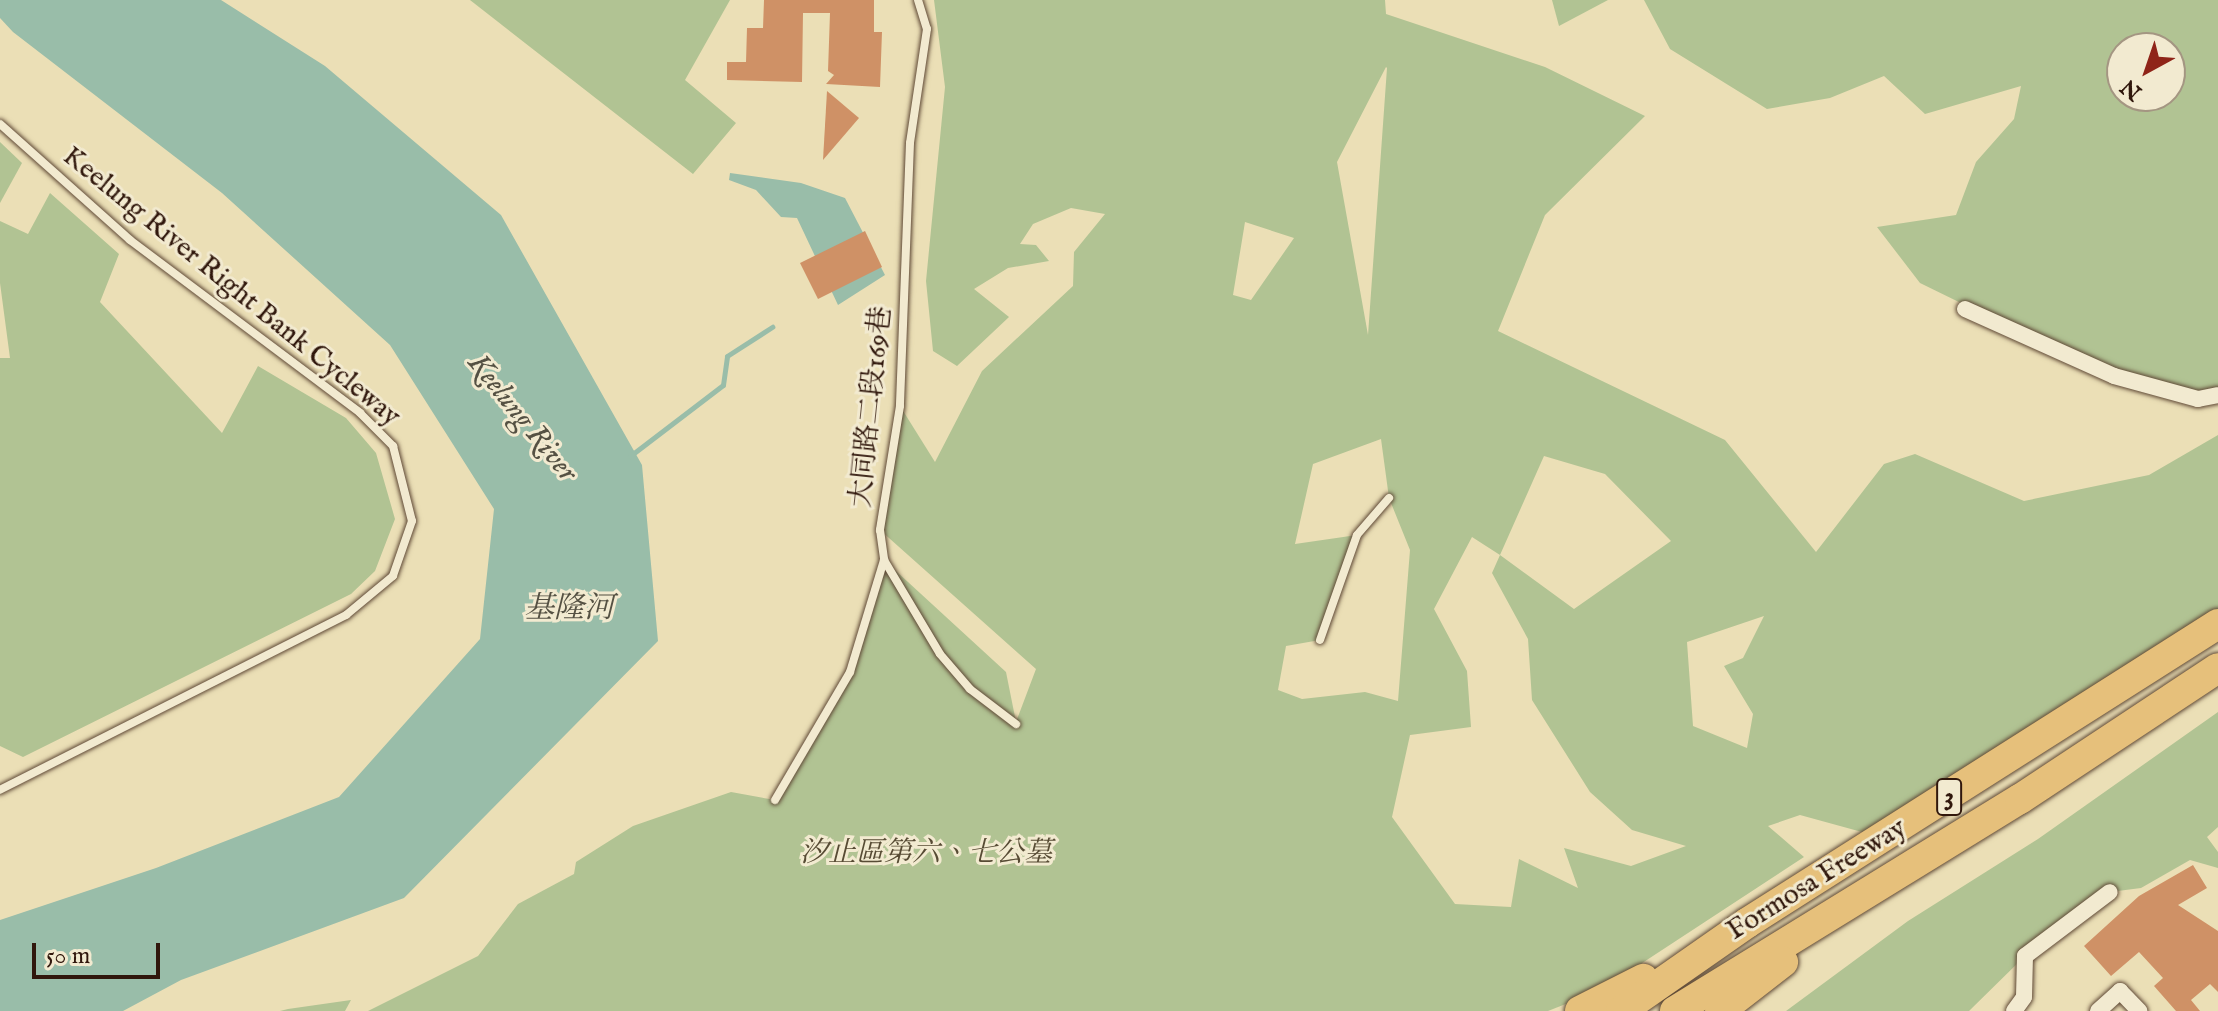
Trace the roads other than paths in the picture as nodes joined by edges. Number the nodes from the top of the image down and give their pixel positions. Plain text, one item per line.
1 (918, 0) edge
2 (0, 124) edge
3 (1965, 309) dead end
4 (2218, 395) edge
5 (1389, 498) dead end
6 (884, 560) junction
7 (2218, 624) edge
8 (1320, 640) dead end
9 (2218, 668) edge
10 (1016, 724) dead end
11 (0, 790) edge
12 (775, 800) dead end
13 (2110, 892) dead end
14 (1839, 907) junction
15 (1680, 970) junction
16 (1580, 1011) edge
17 (1621, 1011) edge
18 (1675, 1011) edge
19 (1720, 1011) edge
20 (2014, 1011) edge
21 (2098, 1011) edge
22 (2139, 1011) edge

1 - 6 lane, 大同路二段169巷
2 - 11 lane, Keelung River Right Bank Cycleway
3 - 4 street
5 - 8 lane
6 - 10 lane, 大同路二段169巷
6 - 12 lane
7 - 15 highway, Formosa Freeway / 3
9 - 14 highway, Formosa Freeway / 3
13 - 20 street
14 - 18 highway, Formosa Freeway / 3
14 - 19 highway
15 - 16 highway
15 - 17 highway, Formosa Freeway / 3
21 - 22 street

